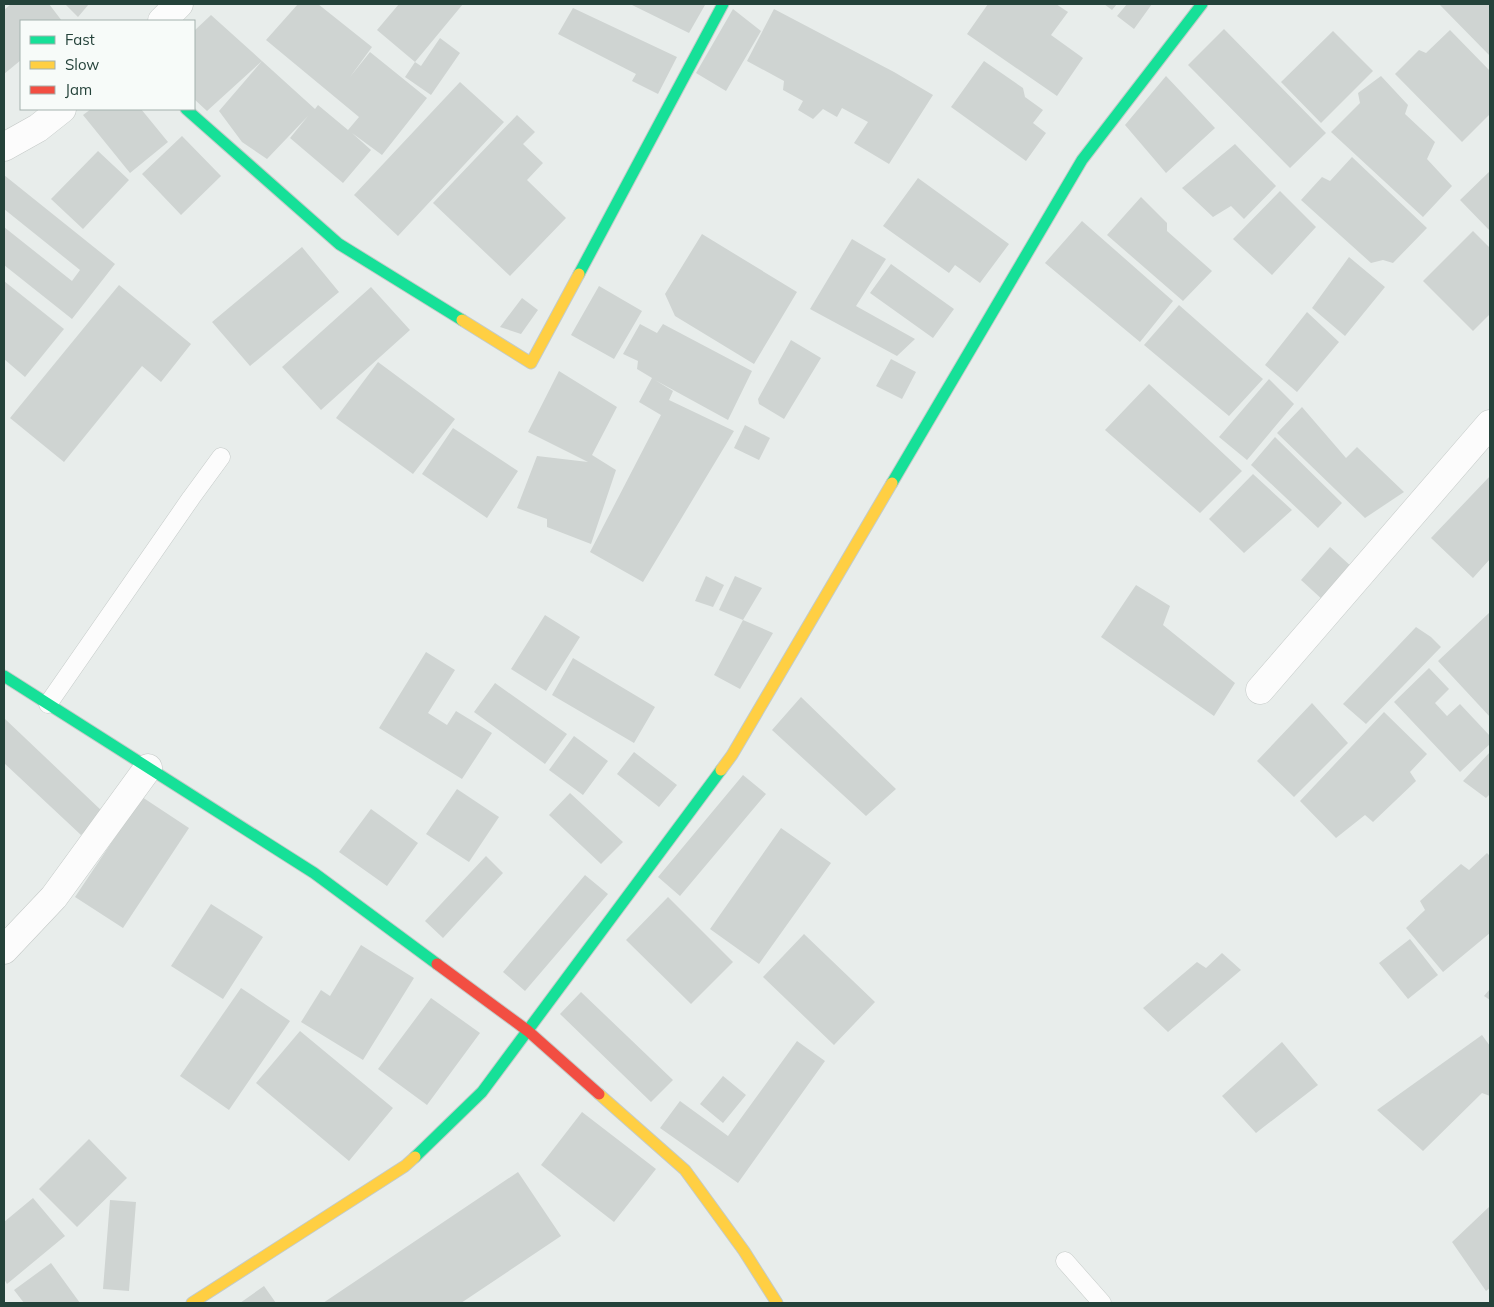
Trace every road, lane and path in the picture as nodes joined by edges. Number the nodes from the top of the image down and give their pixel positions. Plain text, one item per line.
1 (179, 4) edge
2 (723, 4) edge
3 (1202, 4) edge
4 (163, 20) edge
5 (61, 110) edge
6 (187, 110) edge
7 (4, 147) edge
8 (1490, 424) edge
9 (221, 457) dead end
10 (4, 676) edge
11 (1260, 690) dead end
12 (48, 704) junction
13 (148, 768) junction
14 (4, 950) edge
15 (528, 1031) junction
16 (1065, 1260) dead end
17 (192, 1303) edge
18 (777, 1303) edge
19 (1102, 1303) edge

1 - 4 street
2 - 6 street
3 - 15 street
5 - 7 street
8 - 11 street
9 - 12 lane
10 - 12 street
12 - 13 street
13 - 14 street
13 - 15 street
15 - 17 street
15 - 18 street
16 - 19 lane

